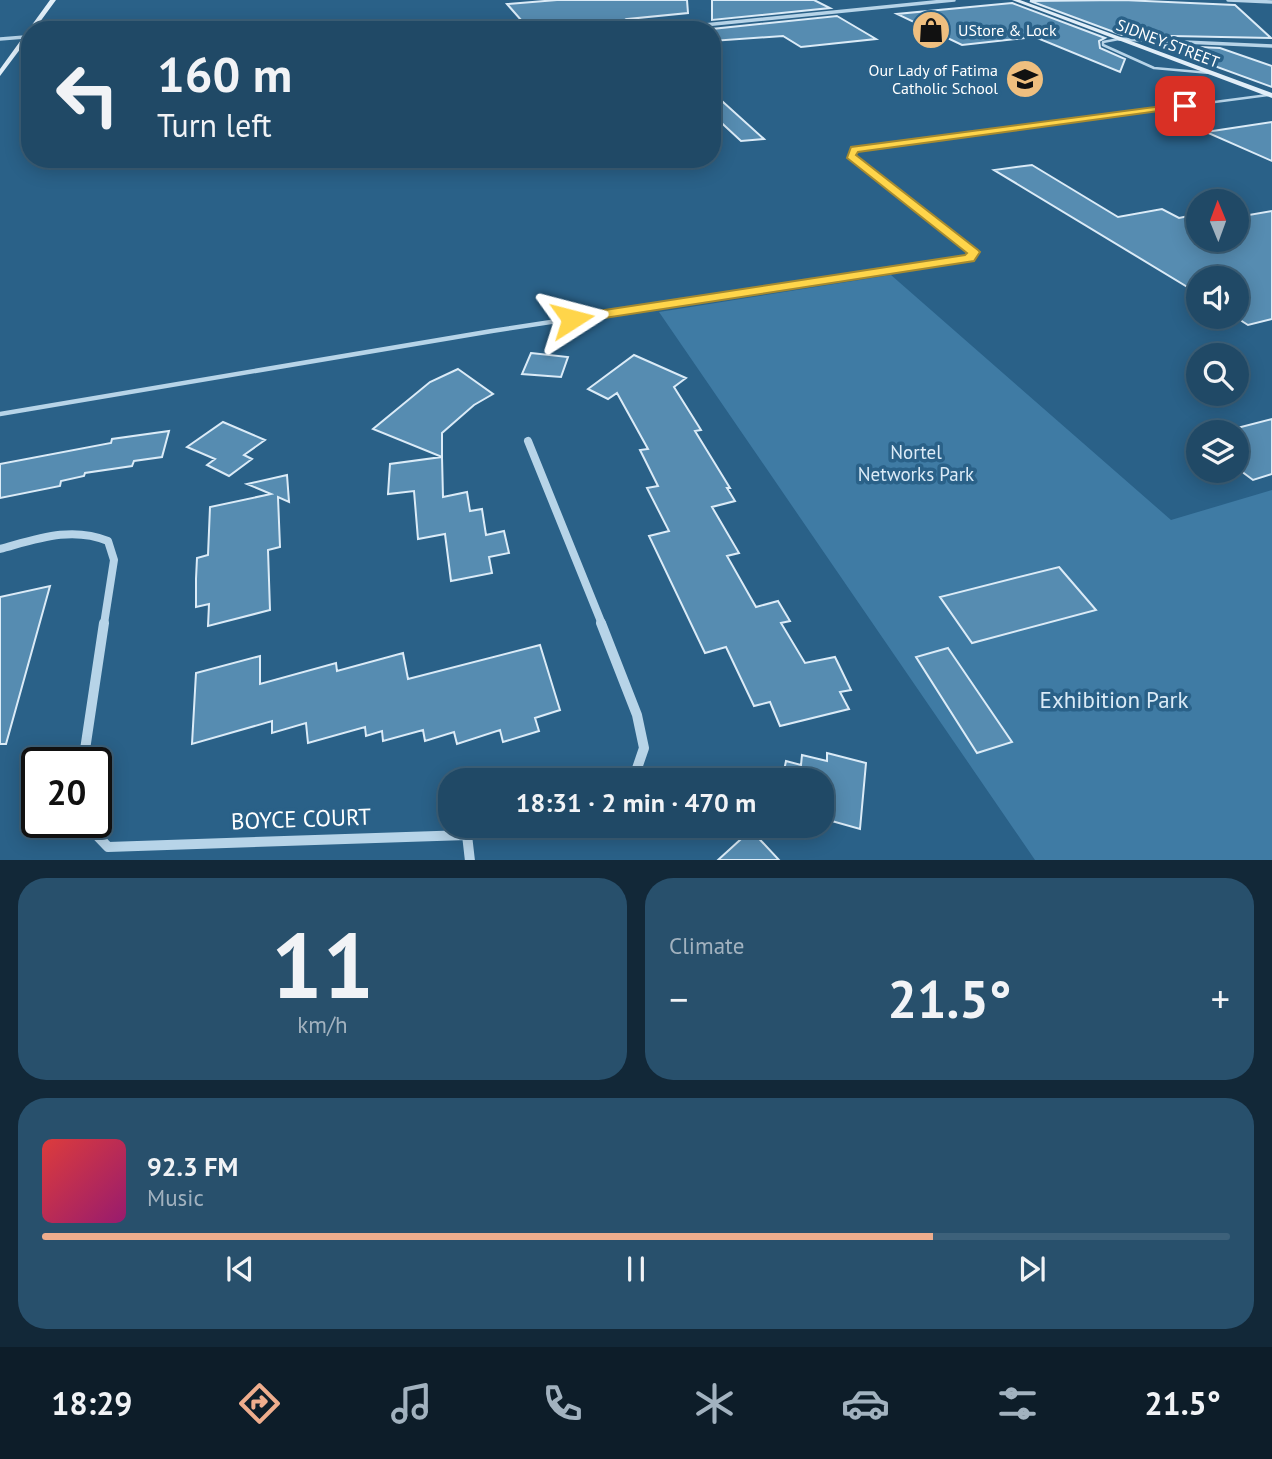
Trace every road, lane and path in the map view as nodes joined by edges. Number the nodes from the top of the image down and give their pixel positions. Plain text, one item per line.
1 (54, 0) edge
2 (954, 0) edge
3 (1015, 0) edge
4 (1228, 0) edge
5 (1272, 2) edge
6 (37, 21) edge
7 (721, 23) edge
8 (21, 34) edge
9 (0, 39) edge
10 (1119, 39) junction
11 (21, 43) edge
12 (1272, 46) edge
13 (1210, 73) junction
14 (0, 74) edge
15 (1270, 96) edge
16 (0, 414) edge
17 (528, 441) dead end
18 (0, 549) edge
19 (85, 747) edge
20 (637, 768) edge
21 (438, 836) edge
22 (99, 838) edge
23 (467, 838) edge
24 (470, 860) edge

1 - 6 main road
2 - 7 street
3 - 10 main road, SIDNEY STREET
4 - 5 street
8 - 9 street
10 - 12 street
10 - 13 main road, SIDNEY STREET
10 - 13 lane
11 - 14 main road
13 - 15 main road, SIDNEY STREET
15 - 16 lane
17 - 20 street
18 - 19 street
21 - 22 street, BOYCE COURT
23 - 24 street

